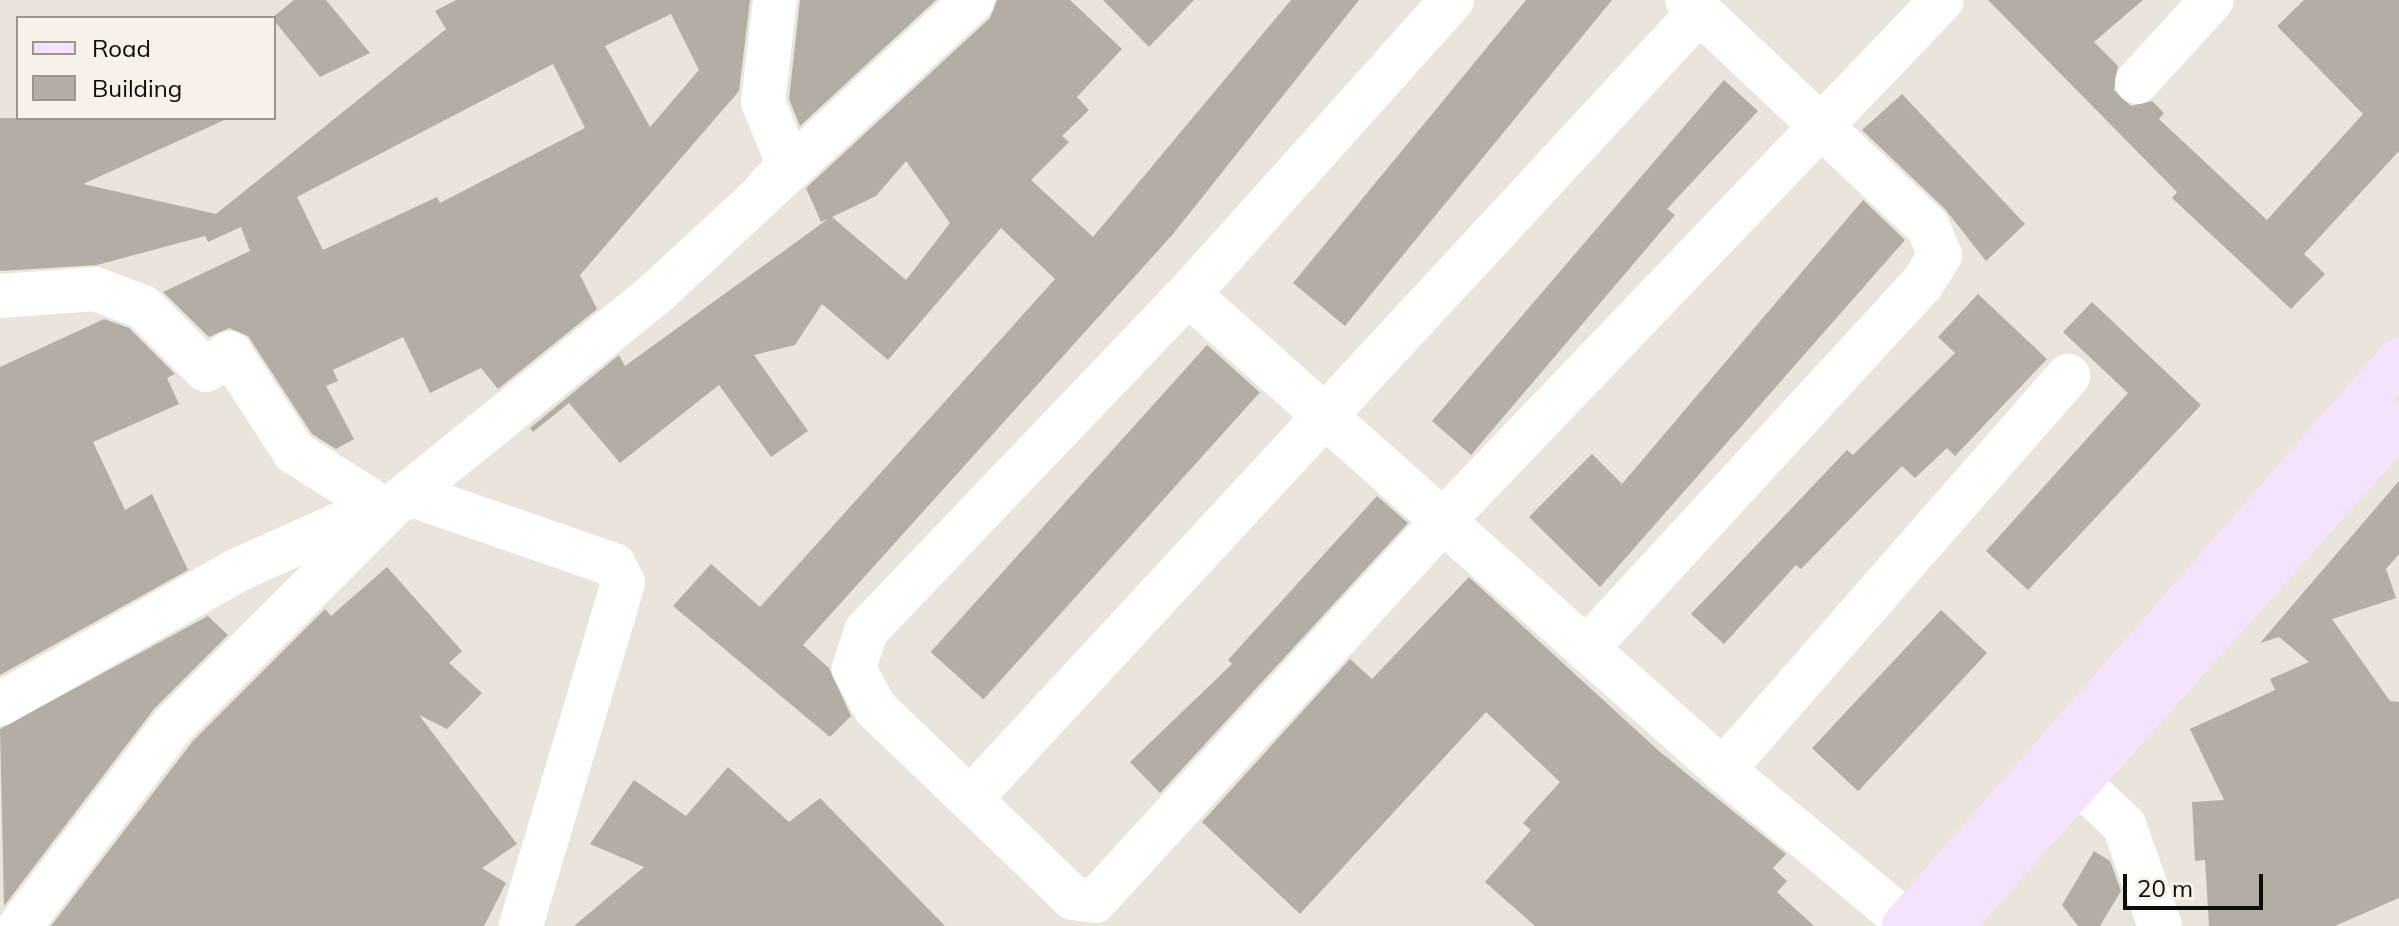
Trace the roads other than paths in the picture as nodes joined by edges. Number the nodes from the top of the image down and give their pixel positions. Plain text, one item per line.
1 (775, 0) edge
2 (973, 0) edge
3 (1452, 0) edge
4 (1942, 0) edge
5 (2212, 0) edge
6 (1694, 6) edge
7 (2137, 82) dead end
8 (1824, 123) junction
9 (748, 207) junction
10 (1188, 294) junction
11 (0, 296) edge
12 (2399, 360) edge
13 (2068, 376) dead end
14 (1323, 414) junction
15 (2399, 423) edge
16 (394, 501) junction
17 (1443, 521) junction
18 (1586, 649) junction
19 (0, 704) edge
20 (1723, 770) junction
21 (2079, 783) junction
22 (970, 799) junction
23 (1906, 924) edge
24 (20, 926) edge
25 (521, 926) edge
26 (1950, 926) edge
27 (2160, 926) edge

1 - 9 street
2 - 9 street
3 - 10 street
4 - 8 street
5 - 7 street
6 - 8 street
6 - 14 street
8 - 17 street
8 - 18 street
9 - 16 street
10 - 14 street
10 - 22 street
11 - 16 street
12 - 23 main road
13 - 20 street
14 - 17 street
14 - 22 street
15 - 21 main road
16 - 19 street
16 - 24 street
16 - 25 street
17 - 18 street
17 - 22 street
18 - 20 street
20 - 23 street
21 - 26 main road
21 - 27 street

